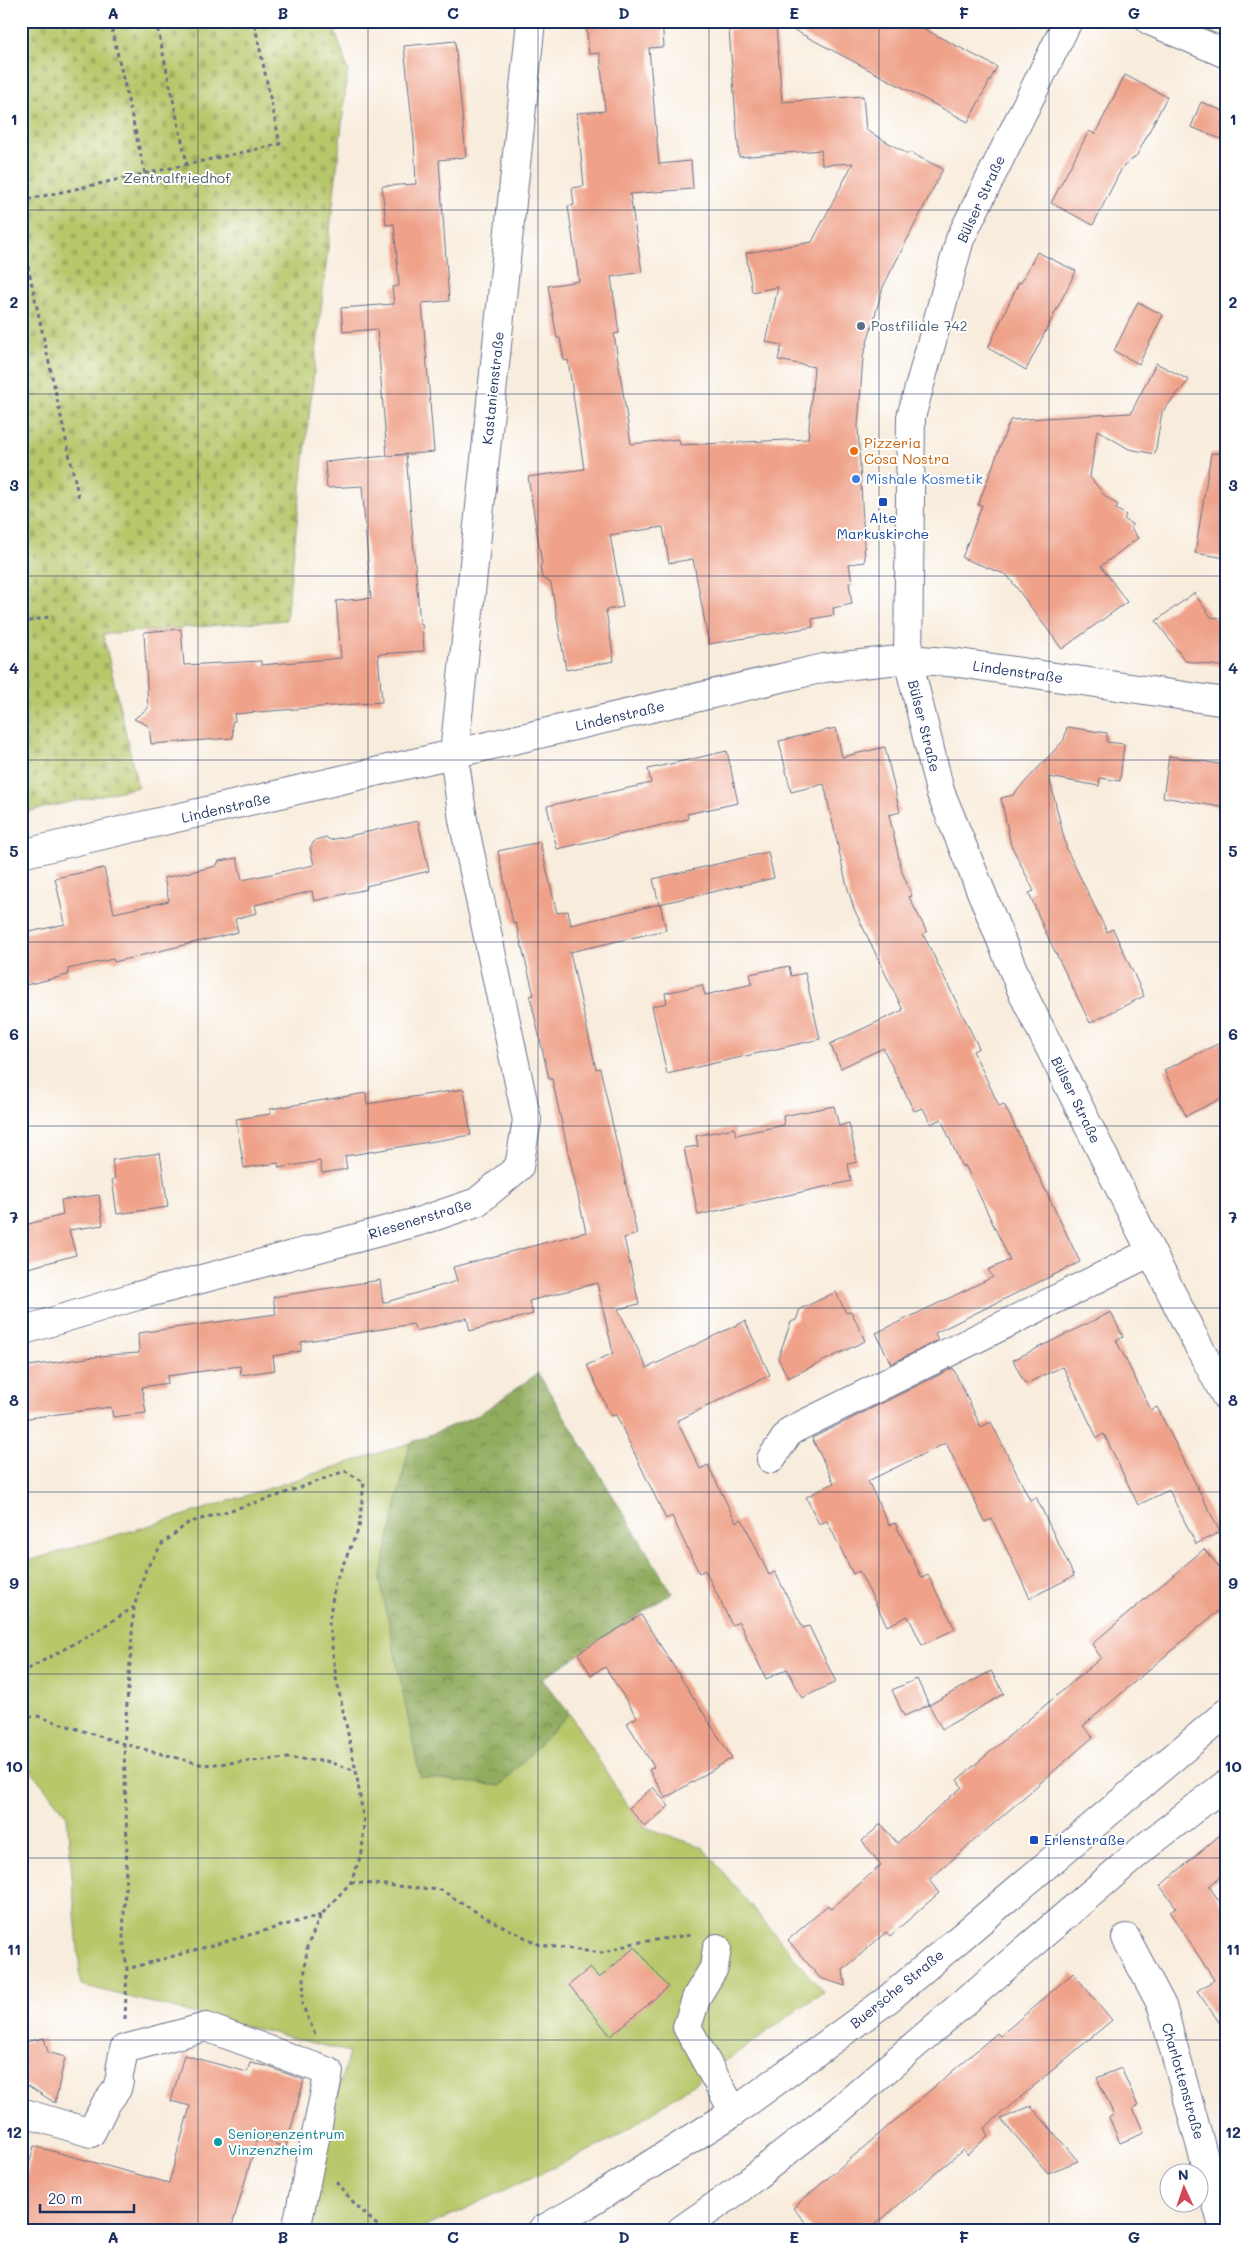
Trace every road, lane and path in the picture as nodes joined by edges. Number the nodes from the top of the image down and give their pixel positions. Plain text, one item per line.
1 (110, 21) edge
2 (156, 21) edge
3 (254, 21) edge
4 (531, 21) edge
5 (1068, 21) edge
6 (1150, 21) edge
7 (1226, 54) edge
8 (187, 164) junction
9 (145, 174) junction
10 (21, 203) edge
11 (21, 235) edge
12 (79, 499) dead end
13 (53, 616) dead end
14 (21, 623) edge
15 (908, 659) junction
16 (1226, 702) edge
17 (454, 754) junction
18 (21, 854) edge
19 (1151, 1252) junction
20 (21, 1331) edge
21 (1226, 1397) edge
22 (772, 1459) dead end
23 (134, 1607) junction
24 (21, 1673) edge
25 (1226, 1713) edge
26 (21, 1718) edge
27 (124, 1744) junction
28 (356, 1771) junction
29 (1226, 1784) edge
30 (351, 1882) junction
31 (322, 1915) junction
32 (1126, 1938) dead end
33 (717, 1948) joint
34 (126, 1969) junction
35 (121, 2067) junction
36 (329, 2072) junction
37 (21, 2112) edge
38 (734, 2112) junction
39 (312, 2152) junction
40 (296, 2230) edge
41 (382, 2230) edge
42 (542, 2230) edge
43 (681, 2230) edge
44 (1224, 2230) edge

1 - 9 path
2 - 8 path
3 - 8 path
4 - 17 street, Kastanienstraße
5 - 15 street, Bülser Straße
6 - 7 street
8 - 9 path
9 - 10 path
11 - 12 path
13 - 14 path
15 - 16 street, Lindenstraße
15 - 17 street, Lindenstraße
15 - 19 street, Bülser Straße
17 - 18 street, Lindenstraße
17 - 20 street, Riesenerstraße
19 - 21 street, Bülser Straße
19 - 22 street
23 - 24 path
23 - 27 path
23 - 28 path
25 - 38 street, Buersche Straße
26 - 27 path
27 - 28 path
27 - 34 path
28 - 30 path
29 - 43 street
30 - 31 path
30 - 33 path
31 - 34 path
31 - 36 path
32 - 44 street, Charlottenstraße
33 - 38 street
34 - 35 path
35 - 36 street
35 - 37 street
36 - 39 street
38 - 42 street, Buersche Straße
39 - 40 street
39 - 41 path

